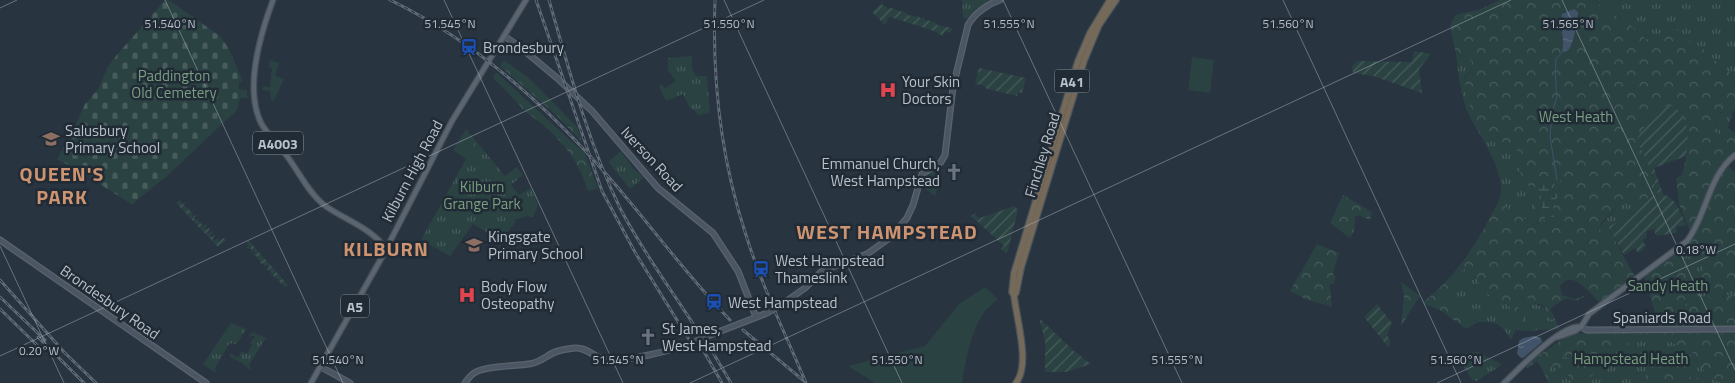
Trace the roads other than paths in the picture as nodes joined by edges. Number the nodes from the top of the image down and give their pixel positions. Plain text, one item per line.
1 (273, 0) edge
2 (526, 0) edge
3 (1000, 0) edge
4 (1110, 0) edge
5 (1116, 0) edge
6 (504, 36) junction
7 (1735, 155) edge
8 (0, 240) edge
9 (386, 249) junction
10 (1014, 295) junction
11 (756, 317) junction
12 (1581, 327) junction
13 (1735, 329) edge
14 (321, 367) junction
15 (1017, 382) edge
16 (206, 383) edge
17 (311, 383) edge
18 (350, 383) edge
19 (466, 383) edge
20 (1504, 383) edge

1 - 9 main road, A4003
2 - 6 main road, Kilburn High Road / A5
3 - 11 main road, bridge
4 - 10 highway, Finchley Road / A41
5 - 10 highway, Finchley Road / A41
6 - 9 main road, Kilburn High Road / A5
6 - 11 main road, Iverson Road
7 - 12 main road
8 - 16 main road, Brondesbury Road
9 - 14 main road, Kilburn High Road / A5
10 - 15 highway, Finchley Road / A41
11 - 19 main road, bridge
12 - 13 main road, Spaniards Road
12 - 20 main road
14 - 17 main road, Kilburn High Road / A5
14 - 18 main road

